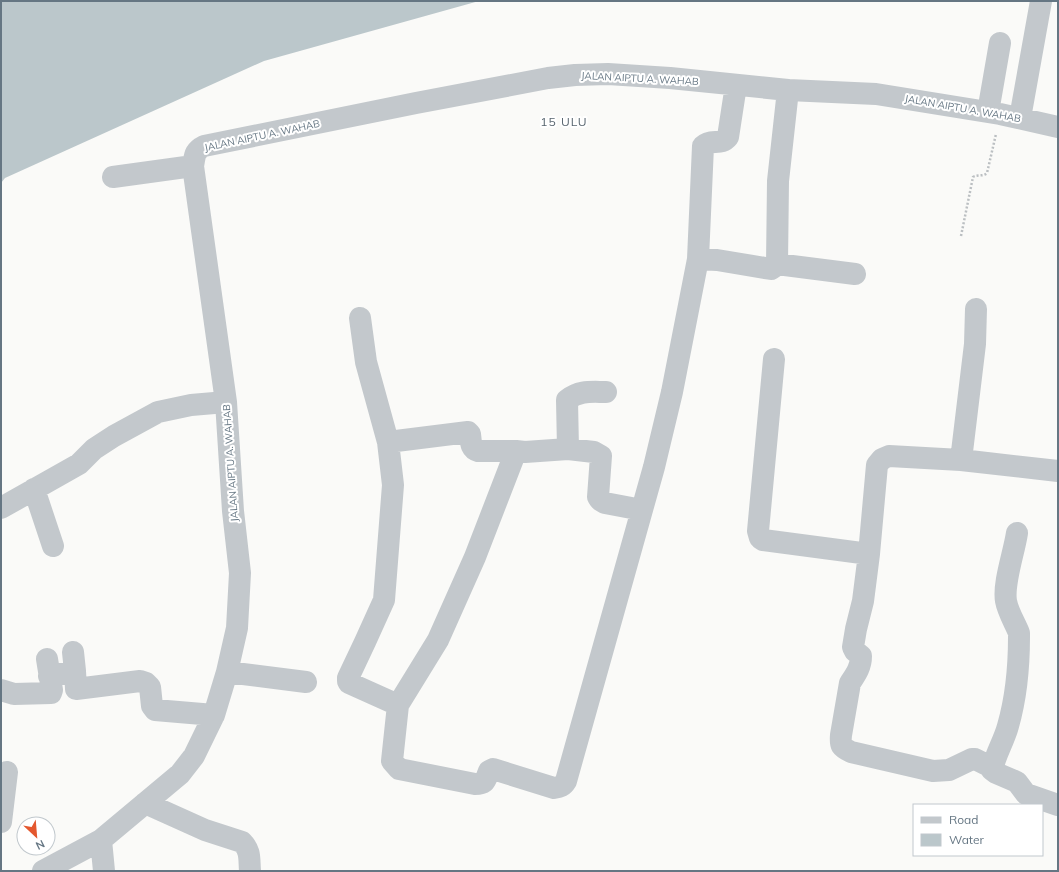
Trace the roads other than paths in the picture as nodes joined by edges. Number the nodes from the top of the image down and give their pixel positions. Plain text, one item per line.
1 (1041, 1) edge
2 (1000, 43) dead end
3 (736, 85) junction
4 (788, 90) junction
5 (1002, 115) junction
6 (1058, 126) edge
7 (192, 166) junction
8 (113, 176) dead end
9 (698, 259) junction
10 (776, 264) junction
11 (855, 274) dead end
12 (976, 309) dead end
13 (360, 318) dead end
14 (774, 358) dead end
15 (606, 392) dead end
16 (226, 402) junction
17 (388, 442) junction
18 (568, 450) junction
19 (516, 451) junction
20 (961, 460) junction
21 (1058, 471) edge
22 (34, 489) junction
23 (1, 508) edge
24 (642, 510) junction
25 (1017, 533) dead end
26 (53, 546) dead end
27 (869, 554) junction
28 (227, 672) junction
29 (306, 682) dead end
30 (1, 690) edge
31 (398, 705) junction
32 (214, 715) junction
33 (993, 768) junction
34 (7, 772) dead end
35 (145, 803) junction
36 (1058, 805) edge
37 (1, 822) edge
38 (101, 840) junction
39 (43, 871) edge
40 (104, 871) edge
41 (250, 871) edge

1 - 5 street
2 - 5 street
3 - 4 street, JALAN AIPTU A. WAHAB
3 - 7 street, JALAN AIPTU A. WAHAB
3 - 9 street
4 - 5 street, JALAN AIPTU A. WAHAB
4 - 10 street
5 - 6 street, JALAN AIPTU A. WAHAB
7 - 8 street
7 - 16 street, JALAN AIPTU A. WAHAB
9 - 10 street
9 - 24 street
10 - 11 street
12 - 20 street
13 - 17 street
14 - 27 street
15 - 18 street
16 - 22 street
16 - 28 street, JALAN AIPTU A. WAHAB
17 - 19 street
17 - 31 street
18 - 19 street
18 - 24 street
19 - 31 street
20 - 21 street
20 - 27 street
22 - 23 street
22 - 26 street
24 - 31 street
25 - 33 street
27 - 33 street
28 - 29 street
28 - 32 street, JALAN AIPTU A. WAHAB
30 - 32 street
32 - 35 street, JALAN AIPTU A. WAHAB
33 - 36 street
34 - 37 street
35 - 38 street, JALAN AIPTU A. WAHAB
35 - 41 street
38 - 39 street, JALAN AIPTU A. WAHAB
38 - 40 street

